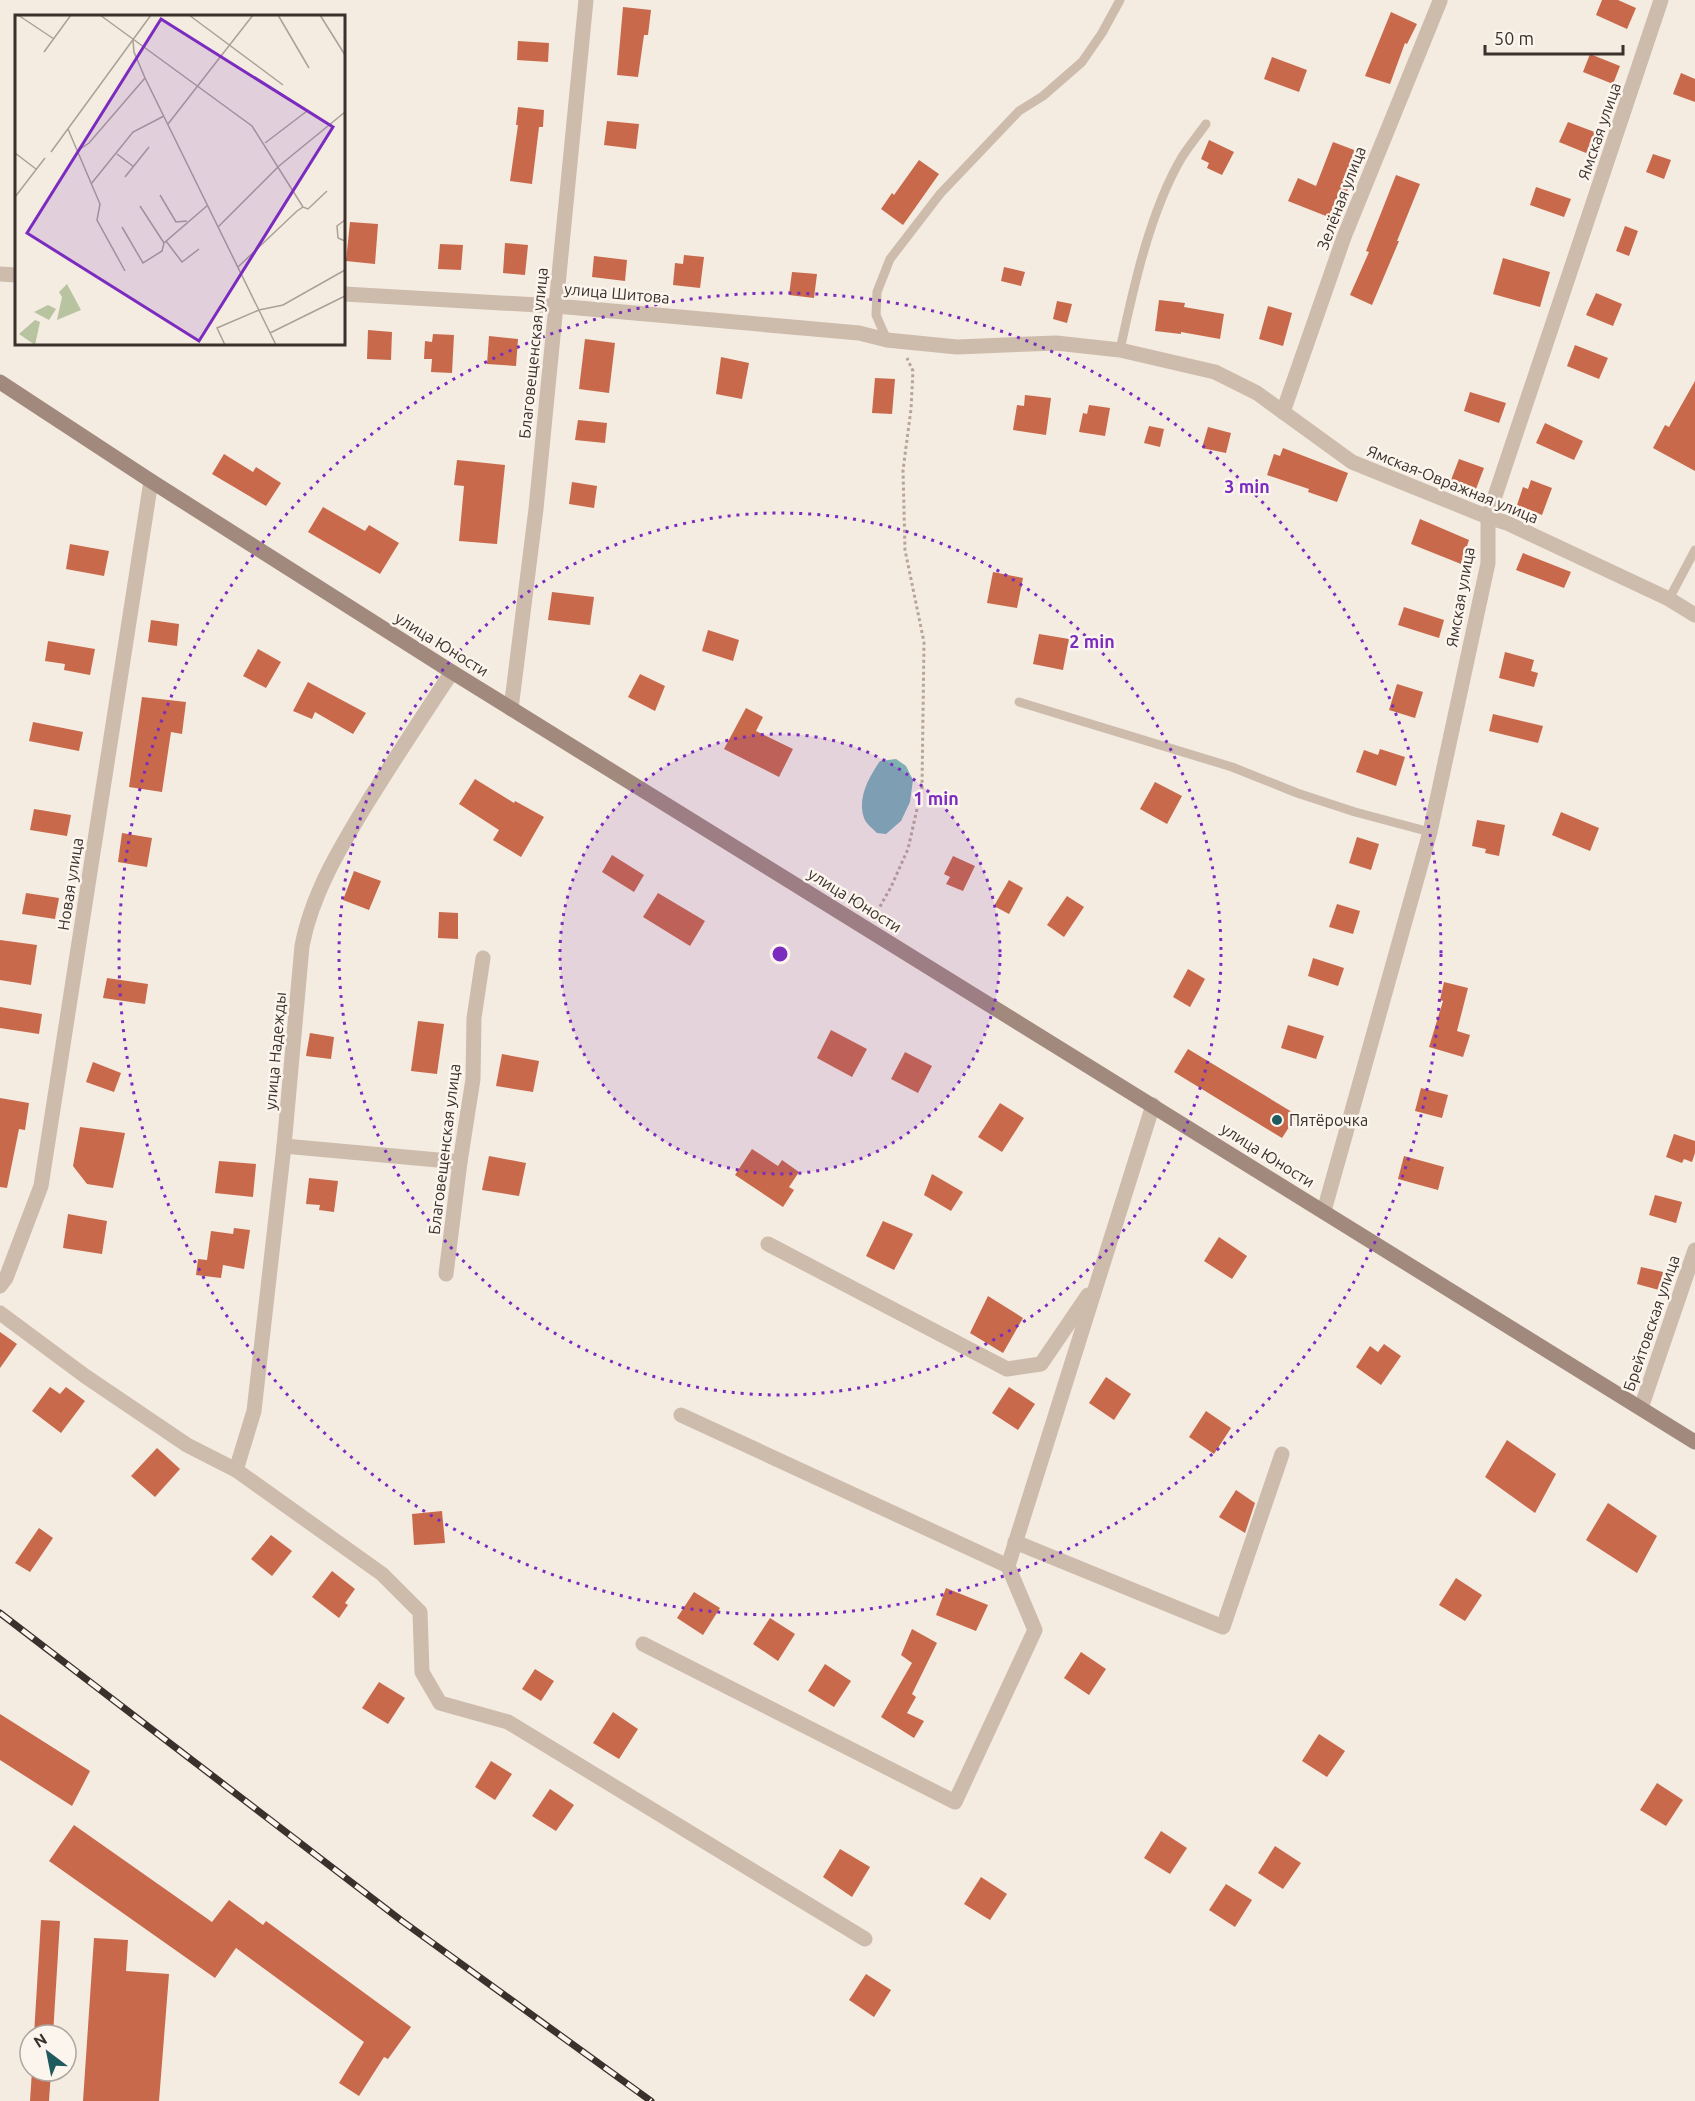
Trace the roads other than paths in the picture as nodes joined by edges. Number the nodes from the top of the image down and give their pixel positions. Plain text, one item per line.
1 (586, 0) edge
2 (1119, 0) edge
3 (1661, 0) edge
4 (1440, 1) edge
5 (1206, 123) dead end
6 (0, 274) edge
7 (15, 275) edge
8 (345, 294) edge
9 (556, 306) junction
10 (887, 340) junction
11 (1120, 350) junction
12 (0, 382) edge
13 (1283, 412) junction
14 (151, 481) junction
15 (1488, 517) junction
16 (1695, 550) edge
17 (1669, 599) junction
18 (1695, 615) edge
19 (452, 672) junction
20 (1019, 702) dead end
21 (511, 709) junction
22 (1430, 832) junction
23 (483, 958) dead end
24 (1153, 1105) junction
25 (284, 1146) junction
26 (460, 1162) junction
27 (1324, 1210) junction
28 (768, 1244) dead end
29 (1695, 1250) edge
30 (446, 1274) dead end
31 (1097, 1281) junction
32 (0, 1286) edge
33 (0, 1313) edge
34 (1641, 1408) junction
35 (681, 1415) dead end
36 (1695, 1442) edge
37 (1282, 1454) dead end
38 (236, 1470) junction
39 (1016, 1542) junction
40 (1008, 1566) junction
41 (643, 1644) dead end
42 (865, 1939) dead end

1 - 9 street, Благовещенская улица
2 - 10 lane
3 - 15 street, Ямская улица
4 - 13 street, Зелёная улица
5 - 11 lane
6 - 7 street
8 - 9 street, улица Шитова
9 - 10 street, улица Шитова
9 - 21 street, Благовещенская улица
10 - 11 street, Ямская-Овражная улица
11 - 13 street, Ямская-Овражная улица
12 - 14 street, улица Юности
13 - 15 street, Ямская-Овражная улица
14 - 19 street, улица Юности
14 - 32 street, Новая улица
15 - 17 street, Ямская-Овражная улица
15 - 22 street, Ямская улица
16 - 17 lane
17 - 18 street, Ямская-Овражная улица
19 - 21 street, улица Юности
19 - 25 street, улица Надежды
20 - 22 lane
21 - 24 street, улица Юности
22 - 27 street, Ямская улица
23 - 26 street, Благовещенская улица
24 - 27 street, улица Юности
24 - 31 street
25 - 26 street
25 - 38 street, улица Надежды
26 - 30 street, Благовещенская улица
27 - 34 street, улица Юности
28 - 31 street
29 - 34 street, Брейтовская улица
31 - 39 street
33 - 38 street
34 - 36 street, улица Юности
35 - 40 street
37 - 39 street
38 - 42 street
39 - 40 street
40 - 41 street

